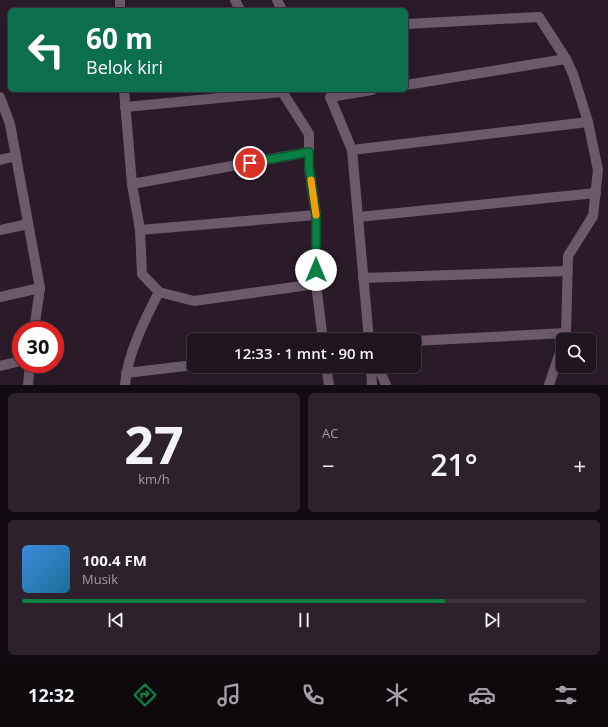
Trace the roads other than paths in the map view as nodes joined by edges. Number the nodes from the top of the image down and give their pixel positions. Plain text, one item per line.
1 (408, 24) edge
2 (566, 59) junction
3 (408, 85) edge
4 (124, 92) edge
5 (272, 92) edge
6 (283, 92) edge
7 (343, 92) edge
8 (328, 93) edge
9 (0, 98) edge
10 (126, 107) junction
11 (588, 122) junction
12 (352, 150) junction
13 (309, 152) junction
14 (16, 156) junction
15 (0, 160) edge
16 (132, 184) junction
17 (596, 193) junction
18 (316, 215) junction
19 (358, 217) junction
20 (28, 224) junction
21 (0, 230) edge
22 (140, 230) junction
23 (568, 271) junction
24 (363, 278) junction
25 (316, 284) junction
26 (40, 288) junction
27 (159, 292) junction
28 (0, 297) edge
29 (35, 321) edge
30 (322, 333) edge
31 (367, 333) edge
32 (564, 333) edge
33 (556, 338) edge
34 (421, 341) edge
35 (12, 363) edge
36 (556, 363) edge
37 (0, 366) edge
38 (187, 366) edge
39 (29, 373) edge
40 (126, 373) junction
41 (327, 373) edge
42 (371, 373) edge
43 (381, 373) edge
44 (28, 385) edge
45 (125, 385) edge
46 (329, 385) edge
47 (372, 385) edge
48 (386, 385) edge
49 (549, 385) edge

1 - 2 street
2 - 3 street
2 - 11 street
4 - 10 street
5 - 10 street
6 - 13 street
7 - 8 street
8 - 12 street
9 - 14 street
10 - 16 street
11 - 12 street
11 - 17 street
12 - 19 street
13 - 16 street
13 - 18 street
14 - 15 street
14 - 20 street
16 - 22 street
17 - 19 street
17 - 23 street
18 - 22 street
18 - 25 street
19 - 24 street
20 - 21 street
20 - 26 street
22 - 27 street
23 - 24 street
23 - 32 street
24 - 31 street
25 - 27 street
25 - 30 street
26 - 28 street
26 - 29 street
27 - 40 street
33 - 34 street
35 - 37 street
36 - 49 street
38 - 40 street
39 - 44 street
40 - 45 street
41 - 46 street
42 - 47 street
43 - 48 street

